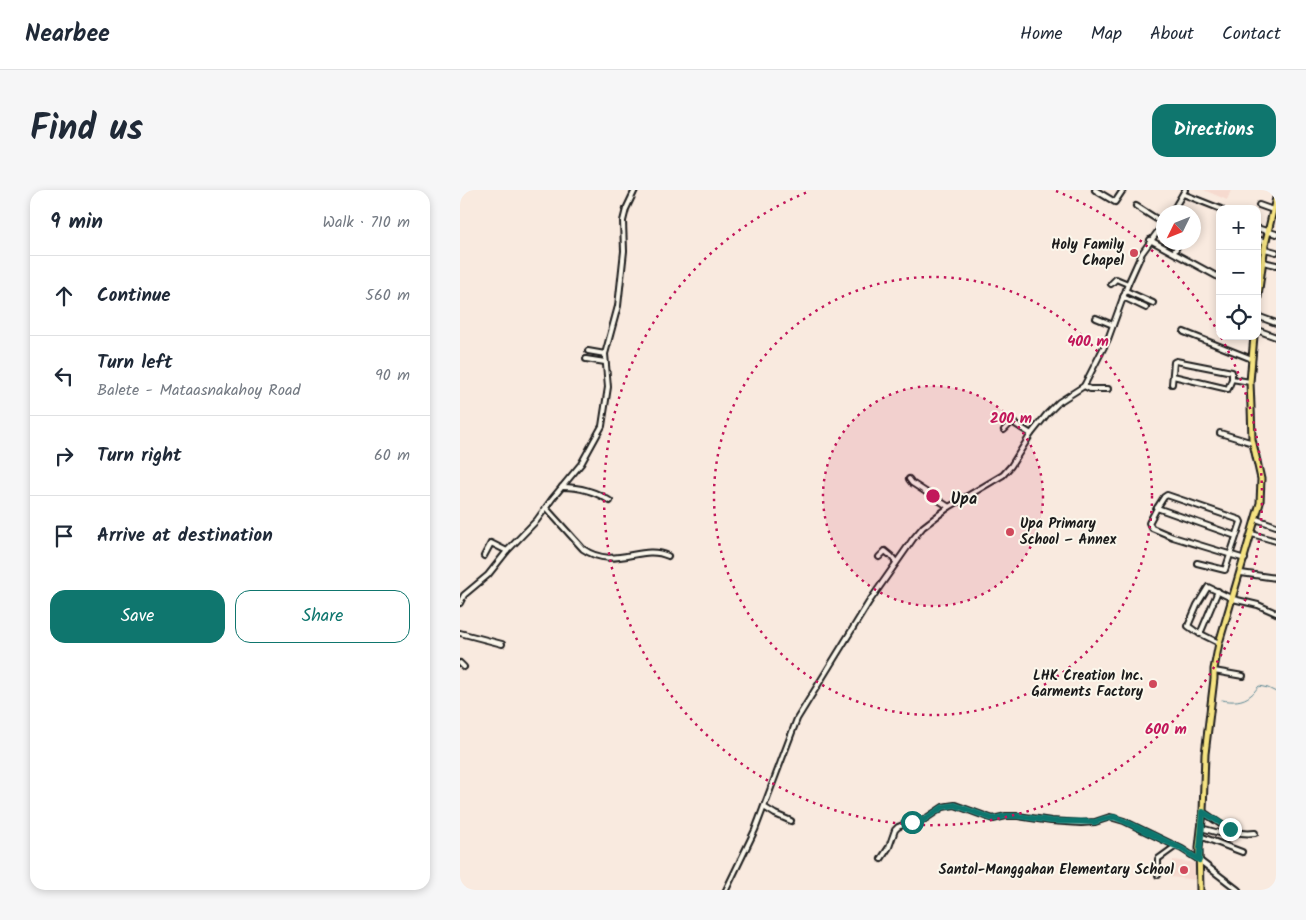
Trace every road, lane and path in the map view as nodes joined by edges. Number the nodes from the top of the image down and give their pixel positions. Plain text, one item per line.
1 (635, 190) edge
2 (1095, 190) edge
3 (1109, 190) edge
4 (1123, 190) edge
5 (1184, 192) edge
6 (1105, 196) junction
7 (1276, 200) edge
8 (1259, 204) dead end
9 (1176, 205) edge
10 (1136, 206) dead end
11 (1216, 207) edge
12 (1273, 210) junction
13 (1156, 219) edge
14 (1261, 229) edge
15 (1156, 232) edge
16 (1268, 232) junction
17 (1276, 234) edge
18 (1150, 240) junction
19 (1261, 240) edge
20 (1266, 242) junction
21 (1265, 249) junction
22 (1174, 252) joint
23 (1276, 252) edge
24 (1263, 262) junction
25 (1261, 265) edge
26 (1276, 265) edge
27 (1216, 276) edge
28 (1111, 284) dead end
29 (1128, 284) junction
30 (1126, 291) junction
31 (1123, 297) junction
32 (1153, 303) dead end
33 (1146, 308) dead end
34 (1261, 317) edge
35 (1096, 318) dead end
36 (1276, 323) edge
37 (1113, 325) junction
38 (1261, 331) edge
39 (1184, 332) dead end
40 (1276, 337) edge
41 (1254, 340) edge
42 (588, 351) dead end
43 (605, 354) junction
44 (586, 359) dead end
45 (1252, 359) junction
46 (605, 362) junction
47 (1173, 376) junction
48 (1232, 379) junction
49 (1250, 382) junction
50 (1172, 384) dead end
51 (1084, 386) junction
52 (1108, 389) dead end
53 (1004, 430) dead end
54 (1220, 433) dead end
55 (1031, 434) junction
56 (1252, 441) junction
57 (909, 479) dead end
58 (562, 487) junction
59 (610, 501) dead end
60 (949, 507) junction
61 (546, 508) junction
62 (1157, 508) junction
63 (1256, 519) junction
64 (1276, 526) edge
65 (1252, 534) junction
66 (1236, 536) junction
67 (1276, 541) edge
68 (507, 551) junction
69 (1230, 555) junction
70 (484, 556) dead end
71 (668, 556) dead end
72 (879, 557) dead end
73 (1245, 559) junction
74 (896, 562) junction
75 (1196, 563) dead end
76 (1241, 573) junction
77 (1276, 578) edge
78 (1218, 592) junction
79 (1233, 600) junction
80 (460, 603) edge
81 (1276, 613) edge
82 (460, 633) edge
83 (1200, 634) junction
84 (1219, 643) junction
85 (502, 644) dead end
86 (460, 663) edge
87 (464, 667) dead end
88 (1214, 671) junction
89 (1244, 676) dead end
90 (764, 807) junction
91 (1203, 812) junction
92 (791, 821) dead end
93 (1200, 828) junction
94 (1255, 833) dead end
95 (1223, 834) dead end
96 (1200, 836) junction
97 (1176, 846) junction
98 (1242, 852) dead end
99 (881, 859) dead end
100 (1199, 860) junction
101 (1158, 875) dead end
102 (726, 890) edge
103 (1200, 890) edge
104 (1238, 890) edge

1 - 43 street
2 - 6 street
3 - 6 street
4 - 6 street
5 - 9 street
5 - 11 street
7 - 12 main road
8 - 12 street
10 - 13 street
12 - 16 main road
14 - 16 street
15 - 18 street
16 - 17 street
16 - 20 main road
18 - 22 street
18 - 29 street
19 - 20 street
20 - 21 main road
21 - 23 street
21 - 24 main road
22 - 27 street
24 - 25 main road
24 - 26 street
28 - 29 street
29 - 30 street
30 - 31 street
30 - 32 street
31 - 33 street
31 - 37 street
34 - 36 street
35 - 37 street
37 - 51 street
38 - 40 street
39 - 45 street
41 - 45 main road
42 - 43 street
43 - 46 street
44 - 46 street
45 - 49 main road
46 - 58 street
47 - 48 street
47 - 48 street
47 - 50 street
48 - 49 street
49 - 56 main road
51 - 52 street
51 - 55 street
53 - 55 street
54 - 56 street
55 - 60 street
56 - 63 main road
57 - 60 street
58 - 59 street
58 - 61 street
60 - 74 street
61 - 68 street
61 - 71 street
62 - 66 street
62 - 66 street
62 - 69 street
63 - 64 street
63 - 65 main road
65 - 67 street
65 - 73 main road
66 - 69 street
68 - 70 street
68 - 80 street
69 - 73 street
69 - 75 street
72 - 74 street
73 - 76 main road
74 - 90 street
76 - 77 street
76 - 79 main road
78 - 79 street
78 - 83 street
78 - 83 street
79 - 81 street
79 - 84 main road
82 - 85 street
83 - 84 street
84 - 88 main road
86 - 87 street
88 - 89 street
88 - 91 main road
90 - 92 street
90 - 102 street
91 - 93 main road
91 - 94 street
93 - 95 street
93 - 96 main road
96 - 98 street
96 - 100 main road
97 - 99 street
97 - 100 street
97 - 101 street
100 - 103 main road
100 - 104 street

